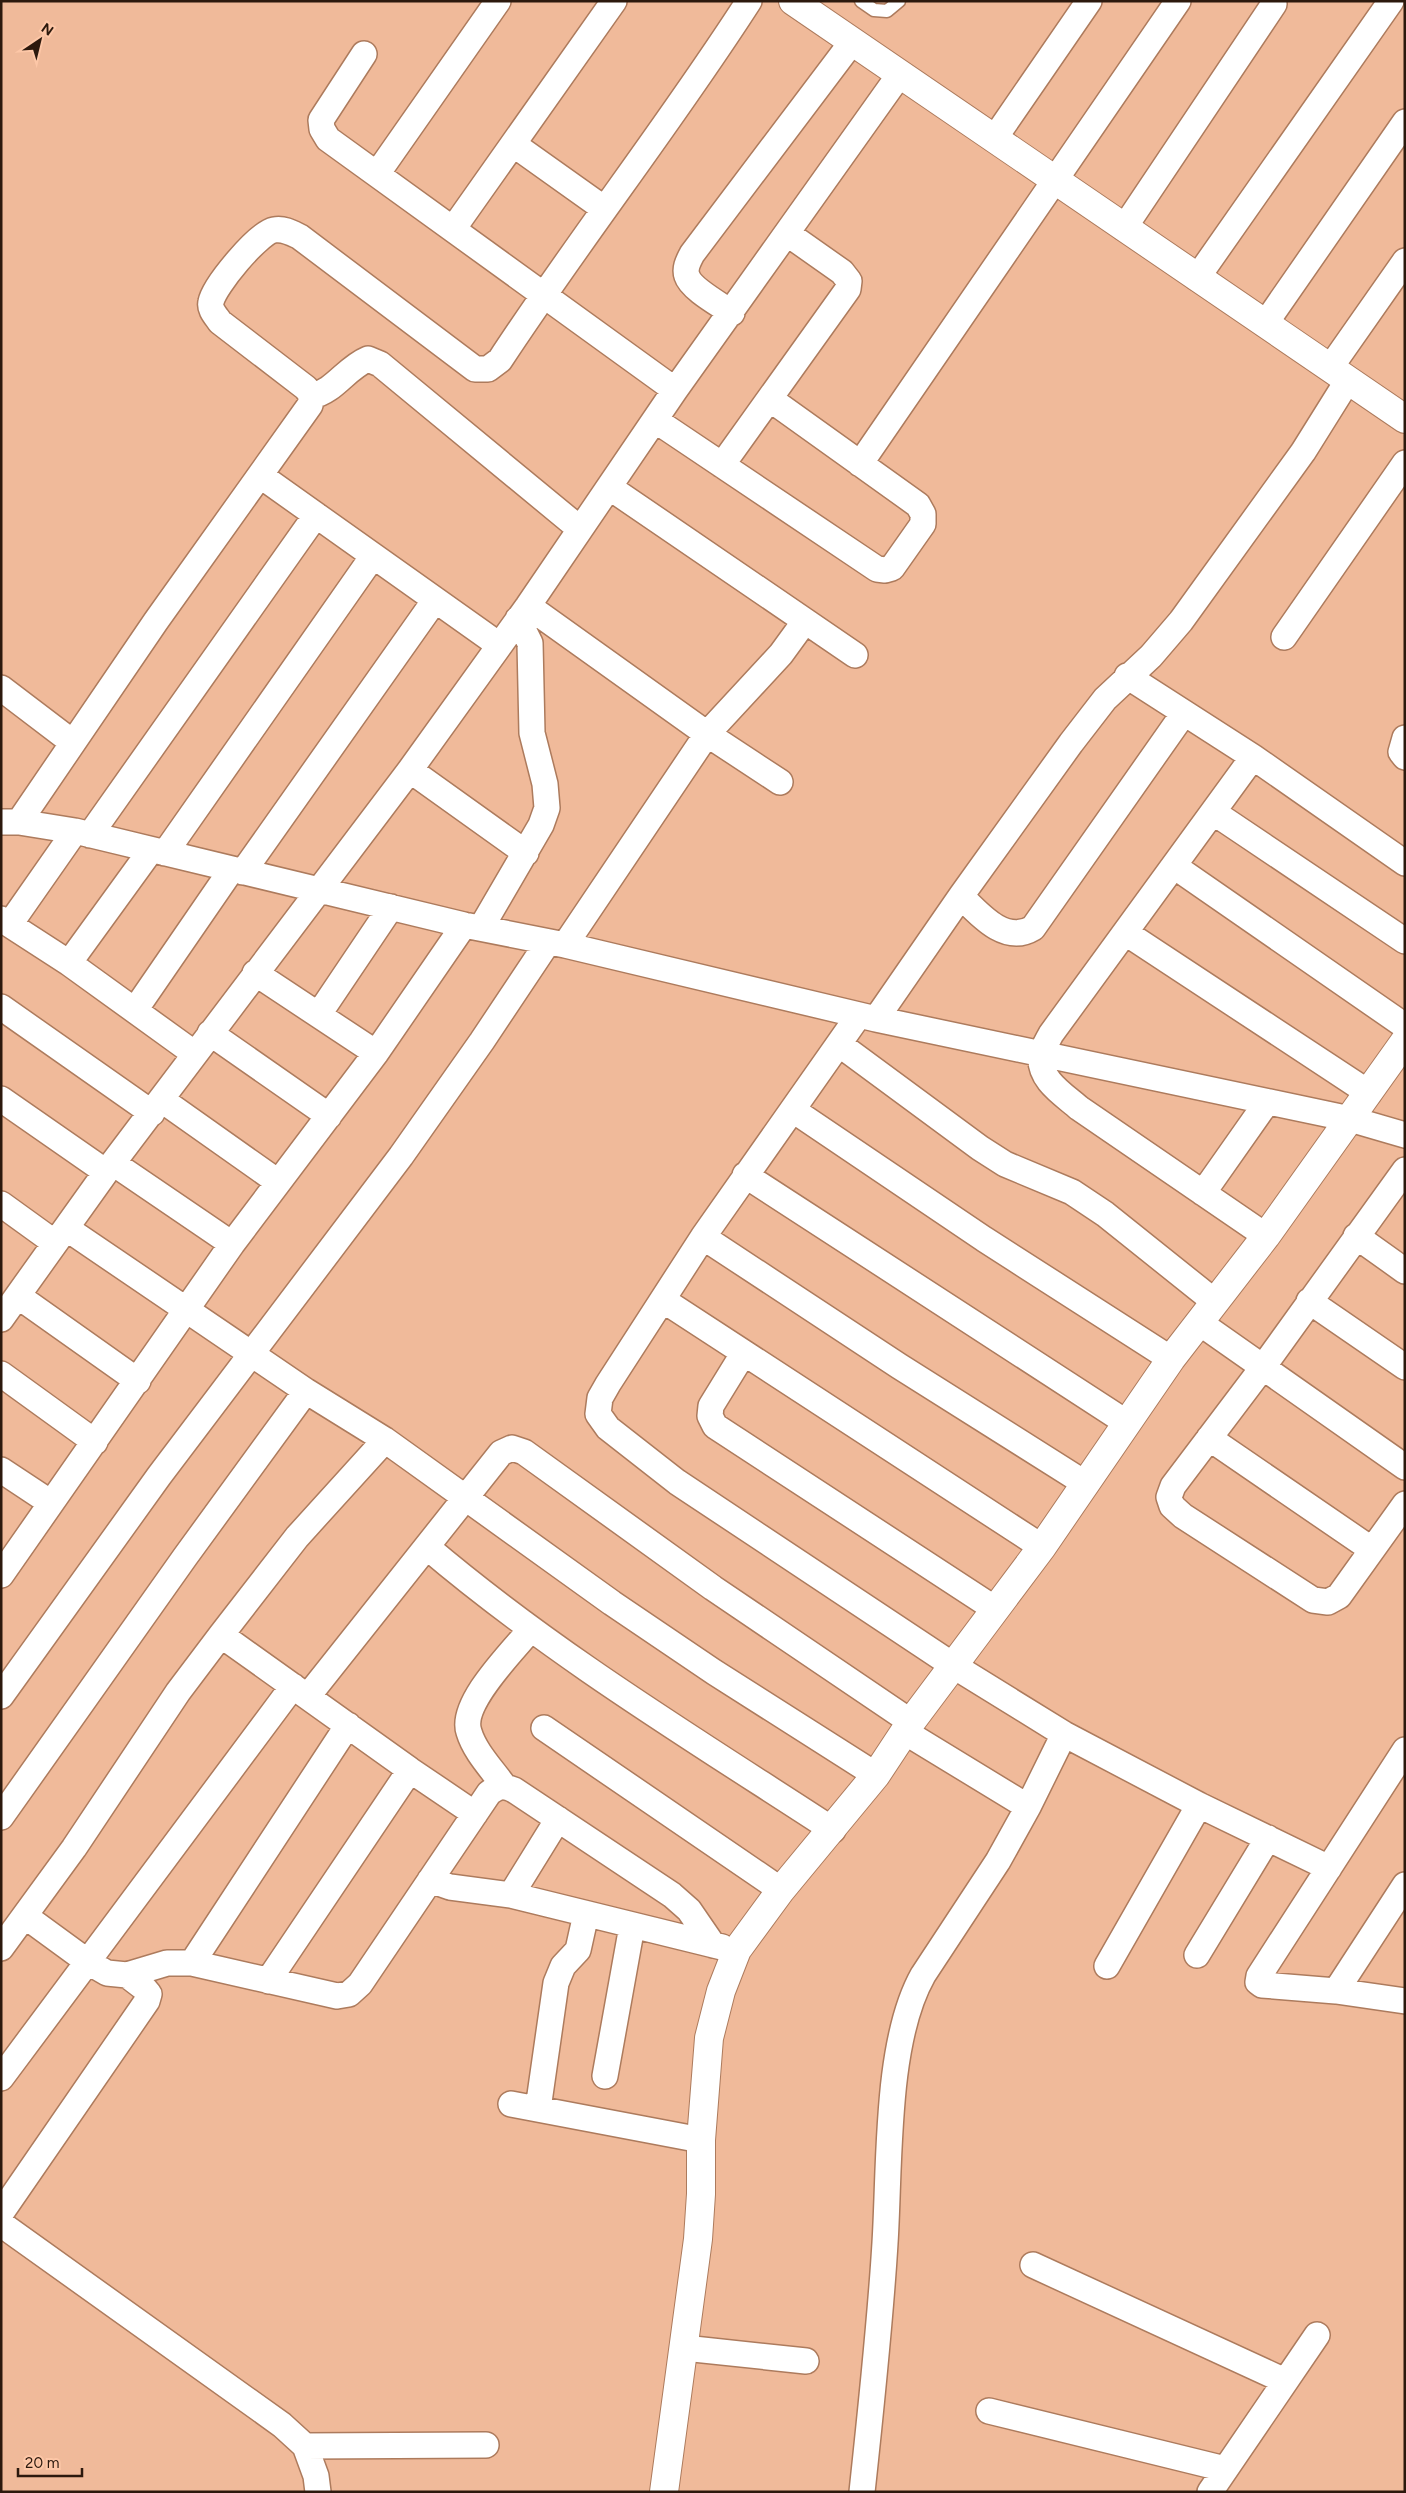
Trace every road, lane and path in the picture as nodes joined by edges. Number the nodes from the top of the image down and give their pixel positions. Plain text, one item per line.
1 (498, 1) edge
2 (614, 1) edge
3 (748, 1) edge
4 (793, 1) edge
5 (861, 1) edge
6 (900, 1) edge
7 (1089, 1) edge
8 (1178, 1) edge
9 (1391, 1) edge
10 (1274, 4) dead end
11 (852, 42) junction
12 (364, 54) dead end
13 (900, 74) junction
14 (1405, 122) edge
15 (994, 139) junction
16 (513, 144) junction
17 (377, 174) junction
18 (1055, 182) junction
19 (603, 208) junction
20 (1124, 228) junction
21 (453, 229) junction
22 (788, 234) junction
23 (1405, 261) edge
24 (1197, 278) junction
25 (543, 294) junction
26 (732, 312) junction
27 (1265, 324) junction
28 (1339, 374) junction
29 (675, 390) junction
30 (312, 396) junction
31 (770, 399) junction
32 (1402, 411) edge
33 (655, 420) junction
34 (1405, 463) edge
35 (860, 464) junction
36 (722, 465) junction
37 (261, 476) junction
38 (609, 487) junction
39 (316, 515) junction
40 (580, 529) junction
41 (372, 556) junction
42 (435, 600) junction
43 (523, 613) junction
44 (805, 621) junction
45 (1284, 637) dead end
46 (499, 645) junction
47 (855, 655) dead end
48 (1127, 676) junction
49 (6, 701) edge
50 (1184, 713) junction
51 (707, 734) junction
52 (1405, 738) edge
53 (72, 742) junction
54 (1253, 757) junction
55 (1405, 757) edge
56 (410, 770) junction
57 (780, 782) dead end
58 (1213, 812) junction
59 (10, 822) edge
60 (82, 833) junction
61 (158, 851) junction
62 (526, 852) junction
63 (1405, 864) edge
64 (1174, 866) junction
65 (238, 870) junction
66 (318, 890) junction
67 (961, 896) junction
68 (391, 907) junction
69 (6, 921) edge
70 (472, 927) junction
71 (1126, 933) junction
72 (1405, 941) edge
73 (557, 944) junction
74 (70, 963) junction
75 (255, 973) junction
76 (1, 1007) edge
77 (135, 1010) junction
78 (319, 1014) junction
79 (868, 1017) junction
80 (1405, 1026) edge
81 (210, 1033) junction
82 (1405, 1041) edge
83 (839, 1044) junction
84 (376, 1052) junction
85 (195, 1054) junction
86 (1041, 1054) junction
87 (1369, 1093) junction
88 (1, 1099) edge
89 (1267, 1102) junction
90 (157, 1106) junction
91 (793, 1110) junction
92 (329, 1116) junction
93 (1350, 1119) junction
94 (1405, 1135) edge
95 (109, 1168) junction
96 (1405, 1170) edge
97 (745, 1175) junction
98 (278, 1182) junction
99 (1203, 1193) junction
100 (1, 1204) edge
101 (60, 1235) junction
102 (1266, 1236) junction
103 (1356, 1236) junction
104 (703, 1237) junction
105 (232, 1244) junction
106 (1405, 1271) edge
107 (662, 1300) junction
108 (1310, 1301) junction
109 (1215, 1302) junction
110 (6, 1310) edge
111 (186, 1310) junction
112 (1200, 1323) junction
113 (252, 1354) junction
114 (742, 1354) junction
115 (1171, 1360) junction
116 (1405, 1366) edge
117 (1263, 1367) junction
118 (1, 1374) edge
119 (138, 1381) junction
120 (306, 1391) junction
121 (1127, 1423) junction
122 (1209, 1438) junction
123 (385, 1440) junction
124 (95, 1442) junction
125 (1405, 1467) edge
126 (1, 1470) edge
127 (1086, 1484) junction
128 (465, 1499) junction
129 (51, 1503) junction
130 (1405, 1504) edge
131 (427, 1547) junction
132 (1042, 1547) junction
133 (1371, 1549) junction
134 (3, 1570) edge
135 (995, 1608) junction
136 (530, 1630) junction
137 (220, 1635) junction
138 (954, 1666) junction
139 (301, 1691) junction
140 (1, 1696) edge
141 (348, 1725) junction
142 (908, 1727) junction
143 (544, 1728) dead end
144 (1064, 1734) junction
145 (1405, 1750) edge
146 (410, 1770) junction
147 (876, 1775) junction
148 (504, 1786) junction
149 (1199, 1805) junction
150 (1028, 1807) junction
151 (475, 1814) junction
152 (1, 1817) edge
153 (558, 1819) junction
154 (833, 1830) junction
155 (1268, 1838) junction
156 (1329, 1868) junction
157 (430, 1880) junction
158 (1405, 1885) edge
159 (781, 1890) junction
160 (511, 1895) junction
161 (586, 1914) junction
162 (25, 1916) junction
163 (632, 1926) junction
164 (1, 1948) edge
165 (725, 1948) junction
166 (1197, 1954) dead end
167 (88, 1962) junction
168 (192, 1963) junction
169 (1107, 1966) dead end
170 (127, 1975) junction
171 (268, 1981) junction
172 (1336, 1991) junction
173 (1405, 2001) edge
174 (605, 2076) dead end
175 (1, 2078) edge
176 (511, 2104) dead end
177 (538, 2109) junction
178 (700, 2140) junction
179 (1, 2213) edge
180 (1, 2224) edge
181 (1033, 2265) dead end
182 (1317, 2335) dead end
183 (684, 2348) junction
184 (806, 2360) dead end
185 (1285, 2380) junction
186 (989, 2411) dead end
187 (486, 2445) dead end
188 (305, 2446) junction
189 (1225, 2468) junction
190 (318, 2492) edge
191 (664, 2492) edge
192 (862, 2492) edge
193 (1210, 2492) edge

1 - 17 street
2 - 16 street
3 - 19 street
4 - 11 street
5 - 6 lane
7 - 15 street
8 - 18 street
9 - 24 street
10 - 20 street
11 - 13 street
11 - 26 street
12 - 17 street
13 - 15 street
13 - 22 street
14 - 27 street
15 - 18 street
16 - 19 street
16 - 21 street
17 - 21 street
18 - 20 street
18 - 35 street
19 - 25 street
20 - 24 street
21 - 25 street
22 - 26 street
22 - 31 street
23 - 28 street
24 - 27 street
25 - 29 street
25 - 30 street
26 - 29 street
27 - 28 street
28 - 32 street
28 - 48 street
29 - 33 street
30 - 37 street
30 - 40 street
31 - 35 street
31 - 36 street
33 - 36 street
33 - 38 street
34 - 45 street
35 - 36 street
37 - 39 street
37 - 53 street
38 - 40 street
38 - 44 street
39 - 41 street
39 - 60 street
40 - 43 street
41 - 42 street
41 - 61 street
42 - 46 street
42 - 65 street
43 - 46 street
43 - 51 street
43 - 62 street
44 - 47 street
44 - 51 street
46 - 56 street
48 - 50 street
48 - 67 street
49 - 53 street
50 - 54 street
50 - 67 street
51 - 57 street
51 - 73 street
52 - 55 street
53 - 59 street
54 - 58 street
54 - 63 street
56 - 62 street
56 - 66 street
58 - 64 street
58 - 72 street
59 - 60 street
60 - 61 street
60 - 69 street
61 - 65 street
61 - 74 street
62 - 70 street
64 - 71 street
64 - 80 street
65 - 66 street
65 - 77 street
66 - 68 street
66 - 75 street
67 - 79 street
68 - 70 street
68 - 78 street
69 - 74 street
70 - 73 street
70 - 84 street
71 - 86 street
71 - 87 street
73 - 79 street
73 - 113 street
74 - 77 street
75 - 78 street
75 - 81 street
76 - 90 street
77 - 85 street
78 - 84 street
79 - 83 street
79 - 86 street
81 - 85 street
81 - 92 street
82 - 87 street
83 - 91 street
83 - 109 street
84 - 92 street
85 - 90 street
86 - 89 street
86 - 99 street
87 - 93 street
88 - 95 street
89 - 93 street
89 - 99 street
90 - 95 street
90 - 98 street
91 - 97 street
91 - 115 street
92 - 98 street
93 - 94 street
93 - 102 street
95 - 101 street
95 - 105 street
96 - 103 street
97 - 104 street
97 - 121 street
98 - 105 street
99 - 102 street
100 - 101 street
101 - 110 street
101 - 111 street
102 - 109 street
103 - 106 street
103 - 108 street
104 - 107 street
104 - 127 street
105 - 111 street
107 - 114 street
107 - 138 street
108 - 116 street
108 - 117 street
109 - 112 street
110 - 119 street
111 - 113 street
111 - 119 street
112 - 115 street
112 - 117 street
113 - 120 street
113 - 140 street
114 - 132 street
114 - 135 street
115 - 121 street
117 - 122 street
117 - 125 street
118 - 124 street
119 - 124 street
120 - 123 street
120 - 152 street
121 - 127 street
122 - 133 street
122 - 133 street
123 - 128 street
123 - 137 street
124 - 129 street
126 - 129 street
127 - 132 street
128 - 131 street
128 - 142 street
128 - 147 street
129 - 134 street
130 - 133 street
131 - 136 street
131 - 139 street
132 - 135 street
135 - 138 street
136 - 148 street
136 - 154 street
137 - 139 street
137 - 162 street
138 - 142 street
138 - 144 street
139 - 141 street
139 - 167 street
141 - 146 street
141 - 168 street
142 - 147 street
142 - 150 street
143 - 159 street
144 - 149 street
144 - 150 street
145 - 156 street
146 - 151 street
146 - 171 street
147 - 154 street
148 - 151 street
148 - 153 street
149 - 155 street
149 - 169 street
150 - 192 street
151 - 157 street
153 - 160 street
153 - 165 street
154 - 159 street
155 - 156 street
155 - 166 street
156 - 172 street
157 - 160 street
157 - 171 street
158 - 172 street
159 - 165 street
160 - 161 street
161 - 163 street
161 - 177 street
162 - 164 street
162 - 167 street
163 - 165 street
163 - 174 street
165 - 178 street
167 - 170 street
167 - 175 street
168 - 170 street
168 - 171 street
170 - 179 street
172 - 173 street
176 - 177 street
177 - 178 street
178 - 183 street
180 - 188 street
181 - 185 street
182 - 185 street
183 - 184 street
183 - 191 street
185 - 189 street
186 - 189 street
187 - 188 street
188 - 190 street
189 - 193 street

